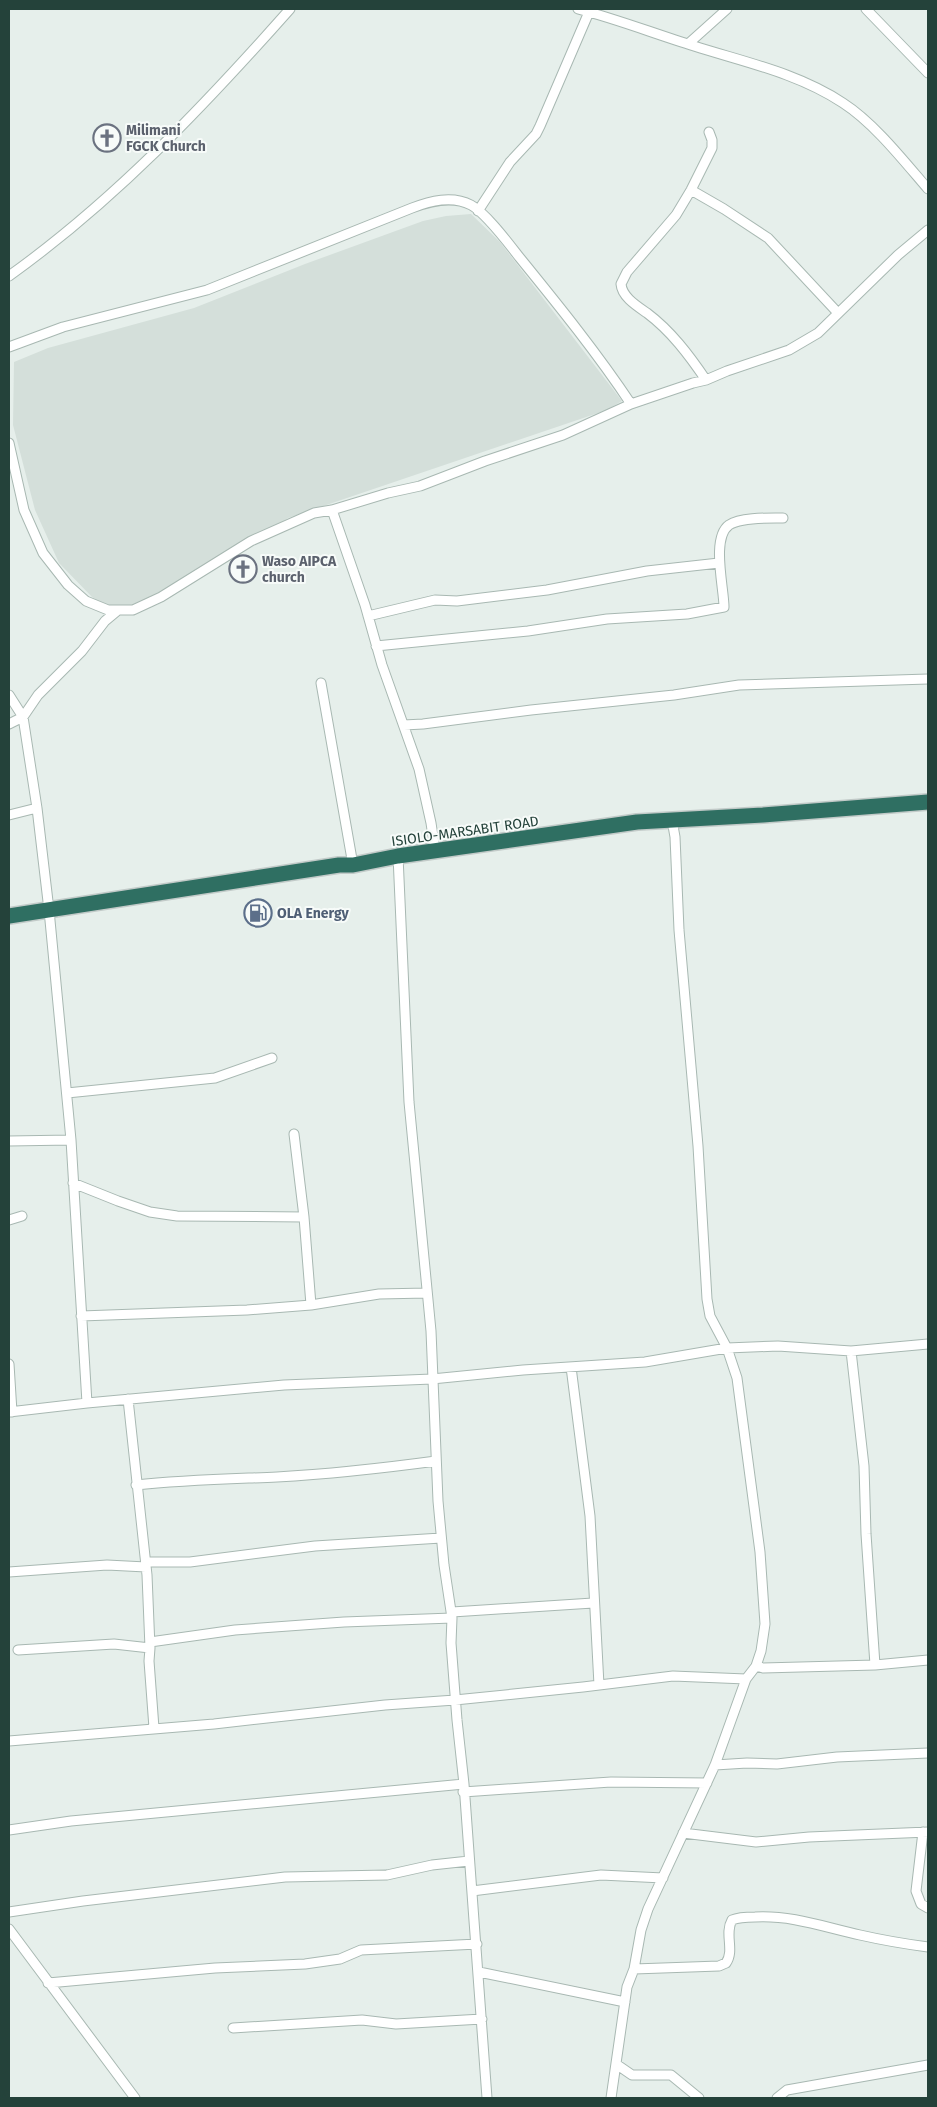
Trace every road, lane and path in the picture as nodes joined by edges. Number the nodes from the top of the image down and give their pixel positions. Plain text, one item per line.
1 (290, 9) edge
2 (578, 9) edge
3 (727, 9) edge
4 (866, 9) edge
5 (588, 12) junction
6 (688, 44) junction
7 (928, 73) edge
8 (709, 132) dead end
9 (928, 189) edge
10 (691, 190) junction
11 (478, 211) junction
12 (928, 230) edge
13 (9, 276) edge
14 (838, 313) junction
15 (9, 347) edge
16 (706, 380) junction
17 (632, 404) junction
18 (9, 443) edge
19 (332, 510) junction
20 (783, 518) dead end
21 (719, 563) junction
22 (117, 611) junction
23 (368, 616) junction
24 (376, 646) junction
25 (928, 679) edge
26 (321, 683) dead end
27 (9, 695) edge
28 (23, 717) junction
29 (9, 724) edge
30 (404, 725) junction
31 (928, 802) edge
32 (37, 808) junction
33 (9, 815) edge
34 (672, 820) junction
35 (434, 850) junction
36 (398, 856) junction
37 (353, 865) junction
38 (49, 910) junction
39 (9, 916) edge
40 (272, 1058) dead end
41 (67, 1093) junction
42 (294, 1134) dead end
43 (71, 1140) junction
44 (9, 1141) edge
45 (73, 1183) junction
46 (22, 1216) dead end
47 (304, 1217) junction
48 (9, 1220) edge
49 (427, 1293) junction
50 (311, 1305) junction
51 (81, 1316) junction
52 (928, 1344) edge
53 (727, 1348) junction
54 (851, 1351) junction
55 (9, 1364) edge
56 (571, 1367) junction
57 (432, 1379) junction
58 (128, 1399) junction
59 (87, 1403) junction
60 (10, 1412) edge
61 (436, 1461) junction
62 (136, 1484) junction
63 (442, 1538) junction
64 (146, 1565) junction
65 (9, 1572) edge
66 (593, 1603) junction
67 (452, 1615) junction
68 (150, 1645) junction
69 (18, 1650) dead end
70 (928, 1660) edge
71 (875, 1665) junction
72 (756, 1666) junction
73 (746, 1679) junction
74 (599, 1685) junction
75 (455, 1700) junction
76 (154, 1728) junction
77 (9, 1741) edge
78 (928, 1753) edge
79 (715, 1765) junction
80 (706, 1783) junction
81 (464, 1788) junction
82 (9, 1830) edge
83 (925, 1832) edge
84 (683, 1833) junction
85 (469, 1861) junction
86 (662, 1878) junction
87 (472, 1891) junction
88 (928, 1908) edge
89 (9, 1912) edge
90 (9, 1929) edge
91 (477, 1944) junction
92 (928, 1947) edge
93 (634, 1969) junction
94 (479, 1972) junction
95 (48, 1983) junction
96 (625, 2002) junction
97 (482, 2019) junction
98 (233, 2028) dead end
99 (616, 2064) junction
100 (928, 2065) edge
101 (134, 2098) edge
102 (487, 2098) edge
103 (611, 2098) edge
104 (699, 2098) edge
105 (777, 2098) edge

1 - 13 street
2 - 5 street
3 - 6 street
4 - 7 street
5 - 6 street
5 - 11 street
6 - 9 street
8 - 10 street
10 - 14 street
10 - 16 street
11 - 15 street
11 - 17 street
12 - 14 street
14 - 16 street
16 - 17 street
17 - 19 street
18 - 22 street
19 - 22 street
19 - 23 street
20 - 21 street
21 - 23 street
21 - 24 street
22 - 28 street
23 - 24 street
24 - 30 street
25 - 30 street
26 - 37 street
27 - 28 street
28 - 29 street
28 - 32 street
30 - 35 street
31 - 34 highway, ISIOLO-MARSABIT ROAD
32 - 33 street
32 - 38 street
34 - 35 highway, ISIOLO-MARSABIT ROAD
34 - 53 street
35 - 36 highway, ISIOLO-MARSABIT ROAD
36 - 37 highway, ISIOLO-MARSABIT ROAD
36 - 49 street
37 - 38 highway, ISIOLO-MARSABIT ROAD
38 - 39 highway, ISIOLO-MARSABIT ROAD
38 - 41 street
40 - 41 street
41 - 43 street
42 - 47 street
43 - 44 street
43 - 45 street
45 - 47 street
45 - 51 street
46 - 48 street
47 - 50 street
49 - 50 street
49 - 57 street
50 - 51 street
51 - 59 street
52 - 54 street
53 - 54 street
53 - 56 street
53 - 72 street
54 - 71 street
55 - 60 street
56 - 57 street
56 - 66 street
57 - 58 street
57 - 61 street
58 - 59 street
58 - 62 street
59 - 60 street
61 - 62 street
61 - 63 street
62 - 64 street
63 - 64 street
63 - 67 street
64 - 65 street
64 - 68 street
66 - 67 street
66 - 74 street
67 - 68 street
67 - 75 street
68 - 69 street
68 - 76 street
70 - 71 street
71 - 72 street
72 - 73 street
73 - 74 street
73 - 79 street
74 - 75 street
75 - 76 street
75 - 81 street
76 - 77 street
78 - 79 street
79 - 80 street
80 - 81 street
80 - 84 street
81 - 82 street
81 - 85 street
83 - 84 street
83 - 88 street
84 - 86 street
85 - 87 street
85 - 89 street
86 - 87 street
86 - 93 street
87 - 91 street
90 - 95 street
91 - 94 street
91 - 95 street
92 - 93 street
93 - 96 street
94 - 96 street
94 - 97 street
95 - 101 street
96 - 99 street
97 - 98 street
97 - 102 street
99 - 103 street
99 - 104 street
100 - 105 street

